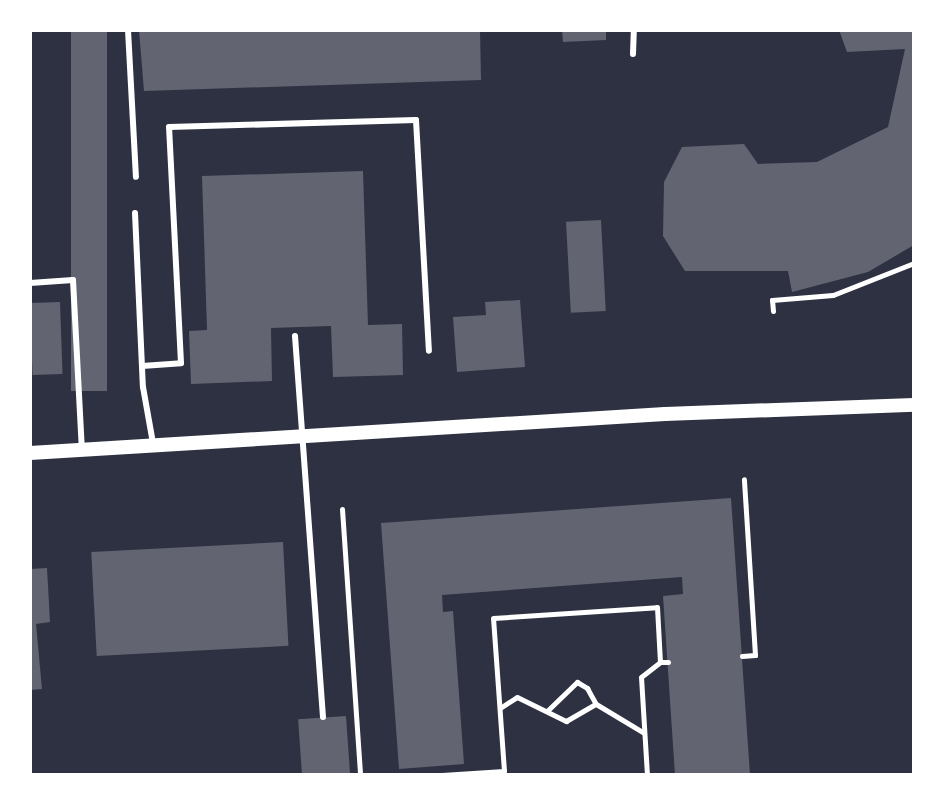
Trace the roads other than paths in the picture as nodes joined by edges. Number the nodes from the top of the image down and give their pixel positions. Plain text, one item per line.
1 (128, 30) edge
2 (634, 30) edge
3 (633, 54) dead end
4 (136, 177) dead end
5 (135, 213) dead end
6 (30, 283) edge
7 (295, 336) dead end
8 (429, 351) dead end
9 (142, 366) junction
10 (914, 405) edge
11 (302, 436) junction
12 (153, 443) junction
13 (82, 450) junction
14 (30, 453) edge
15 (323, 717) dead end

1 - 4 lane
2 - 3 lane
5 - 9 lane
6 - 13 lane
7 - 11 lane
8 - 9 lane
9 - 12 lane
10 - 11 street
11 - 12 street
11 - 15 lane
12 - 13 street
13 - 14 street

